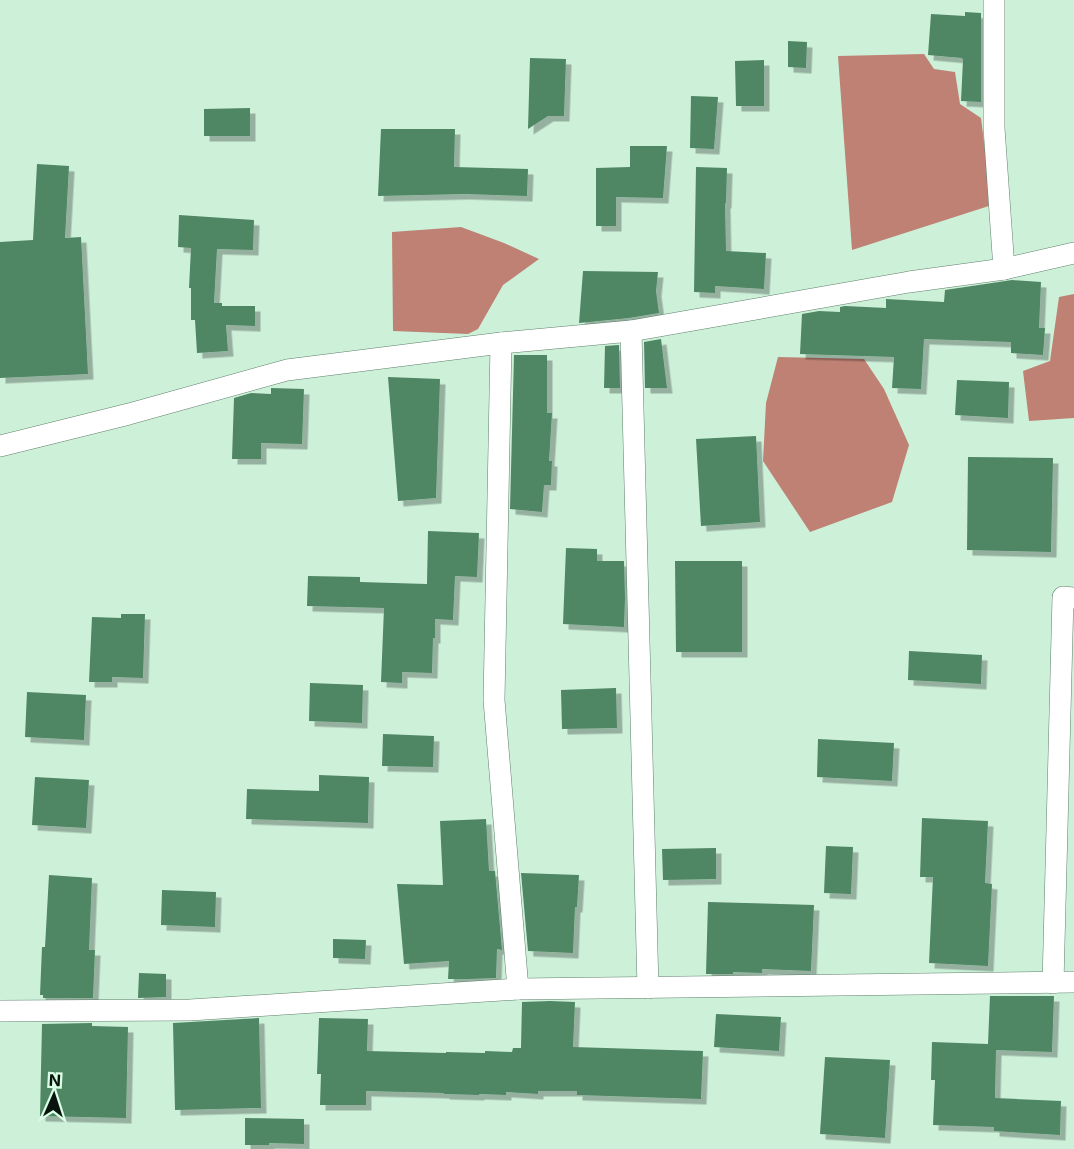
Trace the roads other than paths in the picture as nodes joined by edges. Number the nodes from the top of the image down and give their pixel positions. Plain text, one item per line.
1 (994, 0) edge
2 (1074, 253) edge
3 (1004, 269) junction
4 (631, 331) junction
5 (501, 343) junction
6 (0, 446) edge
7 (1074, 598) edge
8 (1064, 983) edge
9 (648, 988) junction
10 (518, 989) junction
11 (0, 1011) edge

1 - 3 street
2 - 3 street
3 - 4 street
4 - 5 street
4 - 9 street
5 - 6 street
5 - 10 street
7 - 8 street
8 - 9 street
9 - 10 street
10 - 11 street

